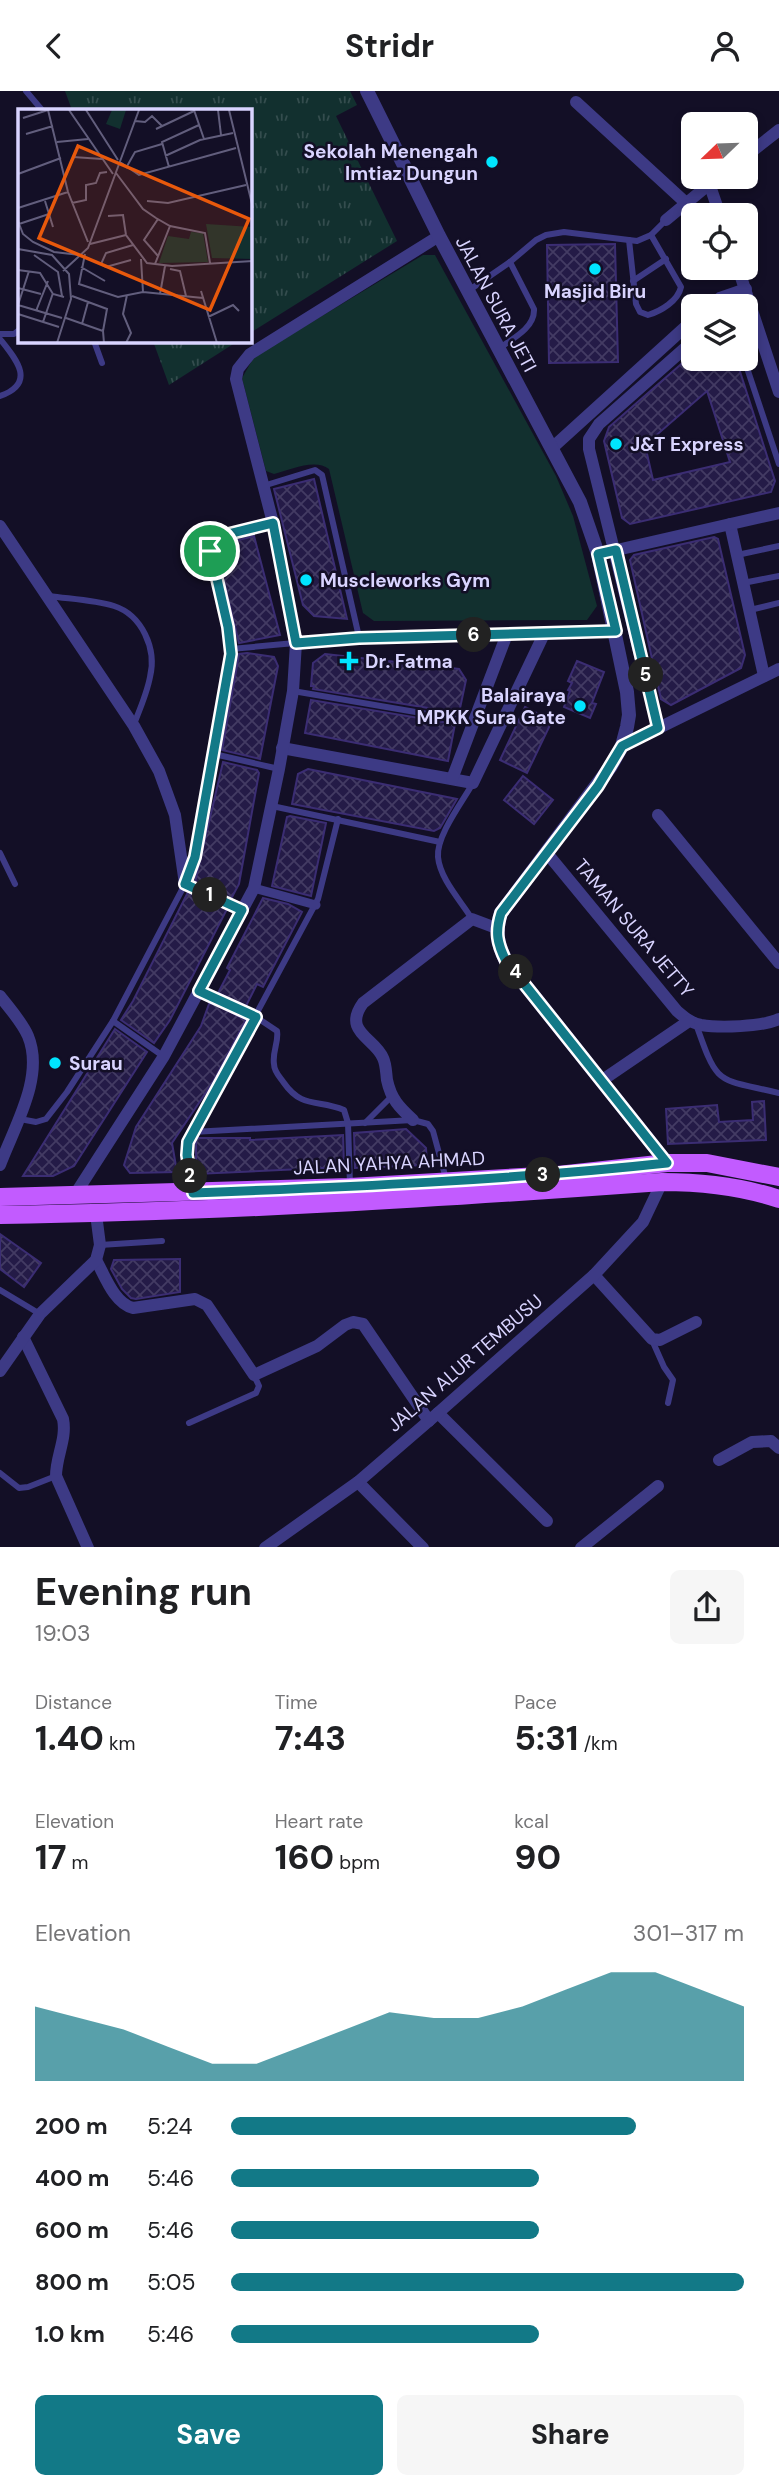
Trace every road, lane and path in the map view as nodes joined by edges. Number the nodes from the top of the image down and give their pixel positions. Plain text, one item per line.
1 (26, 91) edge
2 (367, 91) edge
3 (576, 102) dead end
4 (41, 109) edge
5 (779, 130) edge
6 (758, 147) edge
7 (702, 189) edge
8 (686, 203) joint
9 (681, 207) edge
10 (666, 220) joint
11 (651, 235) junction
12 (439, 236) junction
13 (629, 240) junction
14 (666, 258) junction
15 (510, 262) junction
16 (743, 280) edge
17 (633, 281) junction
18 (746, 289) junction
19 (468, 291) junction
20 (730, 294) edge
21 (747, 294) edge
22 (18, 331) edge
23 (681, 331) edge
24 (758, 334) edge
25 (0, 337) edge
26 (95, 343) edge
27 (498, 349) junction
28 (681, 352) edge
29 (102, 363) dead end
30 (748, 371) edge
31 (779, 392) edge
32 (0, 396) edge
33 (552, 448) junction
34 (779, 464) edge
35 (263, 486) junction
36 (779, 513) edge
37 (273, 523) junction
38 (730, 524) junction
39 (0, 526) edge
40 (779, 546) edge
41 (616, 550) junction
42 (598, 554) junction
43 (737, 555) junction
44 (779, 576) edge
45 (743, 583) junction
46 (48, 596) junction
47 (779, 603) edge
48 (750, 610) junction
49 (616, 631) junction
50 (507, 634) junction
51 (544, 634) junction
52 (359, 638) junction
53 (296, 643) junction
54 (231, 649) junction
55 (779, 669) edge
56 (764, 676) junction
57 (293, 691) junction
58 (475, 722) junction
59 (134, 726) junction
60 (658, 728) junction
61 (622, 746) junction
62 (282, 748) junction
63 (214, 754) junction
64 (279, 769) junction
65 (452, 779) junction
66 (473, 783) junction
67 (272, 806) junction
68 (658, 815) dead end
69 (338, 819) junction
70 (440, 842) junction
71 (546, 852) junction
72 (0, 853) edge
73 (15, 884) dead end
74 (185, 884) junction
75 (254, 888) junction
76 (316, 905) junction
77 (242, 910) junction
78 (472, 919) junction
79 (496, 928) junction
80 (779, 963) edge
81 (199, 991) junction
82 (0, 996) edge
83 (256, 1017) junction
84 (779, 1019) edge
85 (113, 1021) junction
86 (692, 1022) junction
87 (164, 1056) junction
88 (601, 1081) junction
89 (779, 1093) edge
90 (391, 1097) junction
91 (18, 1118) junction
92 (413, 1120) junction
93 (348, 1123) junction
94 (365, 1123) junction
95 (192, 1132) junction
96 (6, 1134) edge
97 (667, 1163) junction
98 (0, 1165) edge
99 (779, 1169) edge
100 (756, 1171) junction
101 (779, 1177) edge
102 (447, 1181) junction
103 (662, 1182) junction
104 (350, 1187) junction
105 (76, 1193) junction
106 (193, 1193) junction
107 (0, 1197) edge
108 (779, 1199) edge
109 (96, 1214) junction
110 (0, 1215) edge
111 (162, 1241) dead end
112 (100, 1245) junction
113 (96, 1260) junction
114 (594, 1275) junction
115 (0, 1290) edge
116 (40, 1314) junction
117 (696, 1322) dead end
118 (23, 1337) junction
119 (652, 1339) junction
120 (0, 1371) edge
121 (254, 1375) junction
122 (668, 1403) dead end
123 (434, 1417) junction
124 (188, 1423) dead end
125 (779, 1448) edge
126 (719, 1460) dead end
127 (0, 1473) edge
128 (56, 1476) junction
129 (358, 1482) junction
130 (658, 1486) dead end
131 (547, 1521) dead end
132 (88, 1547) edge
133 (266, 1547) edge
134 (422, 1547) edge
135 (582, 1547) edge

1 - 4 lane
2 - 12 street, JALAN SURA JETI
3 - 8 street
5 - 6 street
7 - 8 street
9 - 10 street
10 - 11 lane
11 - 13 lane
11 - 14 lane
12 - 19 street, JALAN SURA JETI
12 - 35 street
13 - 15 lane
13 - 17 lane
14 - 17 lane
14 - 17 lane
15 - 19 lane
15 - 27 lane
16 - 18 street
18 - 20 street
18 - 21 street
19 - 27 street, JALAN SURA JETI
22 - 25 lane
23 - 33 street
24 - 31 street
25 - 32 lane
26 - 29 lane
27 - 33 street, JALAN SURA JETI
28 - 41 street
30 - 34 lane
33 - 42 street, JALAN SURA JETI
35 - 37 street
35 - 52 lane
36 - 38 street
37 - 53 street
37 - 54 lane
38 - 41 street
38 - 43 street
39 - 46 street
40 - 43 lane
41 - 42 street
41 - 60 street
42 - 49 street, JALAN SURA JETI
43 - 45 street
44 - 45 lane
45 - 48 street
46 - 59 street
46 - 59 lane
47 - 48 lane
48 - 56 street
49 - 51 street
49 - 61 street, JALAN SURA JETI
50 - 51 street
50 - 52 street
50 - 58 street
51 - 66 street
52 - 53 street
53 - 54 lane
53 - 57 street
54 - 63 lane
55 - 56 street
56 - 60 street
57 - 58 lane
57 - 62 street
58 - 65 street
59 - 74 street
60 - 61 street
61 - 71 street
62 - 64 street
62 - 65 street
63 - 64 lane
63 - 74 lane
64 - 67 street
65 - 66 street
66 - 70 lane
67 - 69 lane
67 - 75 street
68 - 80 street
69 - 70 lane
69 - 76 lane
70 - 78 lane
71 - 79 street
71 - 86 street, TAMAN SURA JETTY
72 - 73 lane
74 - 77 lane
74 - 85 lane
75 - 76 street
75 - 77 street
76 - 83 lane
77 - 81 street
78 - 79 street
78 - 90 street
79 - 88 street
81 - 83 lane
81 - 87 street
82 - 91 street
83 - 93 lane
83 - 95 lane
84 - 86 street, TAMAN SURA JETTY
85 - 87 lane
85 - 91 lane
86 - 88 street
86 - 89 lane
87 - 105 street
88 - 97 street
90 - 92 street
90 - 94 lane
91 - 96 street
92 - 94 lane
92 - 102 lane
93 - 94 lane
93 - 95 lane
93 - 104 lane
95 - 106 lane
96 - 98 street
97 - 100 main road, JALAN YAHYA AHMAD
97 - 102 main road, JALAN YAHYA AHMAD
99 - 100 street
100 - 101 main road, JALAN YAHYA AHMAD
102 - 104 main road, JALAN YAHYA AHMAD
103 - 108 main road, JALAN YAHYA AHMAD
103 - 109 main road, JALAN YAHYA AHMAD
103 - 114 street, JALAN ALUR TEMBUSU
104 - 106 main road, JALAN YAHYA AHMAD
105 - 106 main road, JALAN YAHYA AHMAD
105 - 107 main road, JALAN YAHYA AHMAD
109 - 110 main road, JALAN YAHYA AHMAD
109 - 112 street
111 - 112 lane
112 - 113 street
113 - 116 street
113 - 121 street
114 - 119 street
114 - 123 street, JALAN ALUR TEMBUSU
115 - 116 lane
116 - 118 street
117 - 119 street
118 - 120 street
118 - 128 street
119 - 122 lane
121 - 123 street
121 - 124 lane
123 - 129 street, JALAN ALUR TEMBUSU
123 - 131 street
125 - 126 street
127 - 128 lane
128 - 132 street
129 - 133 street, JALAN ALUR TEMBUSU
129 - 134 street
130 - 135 street

